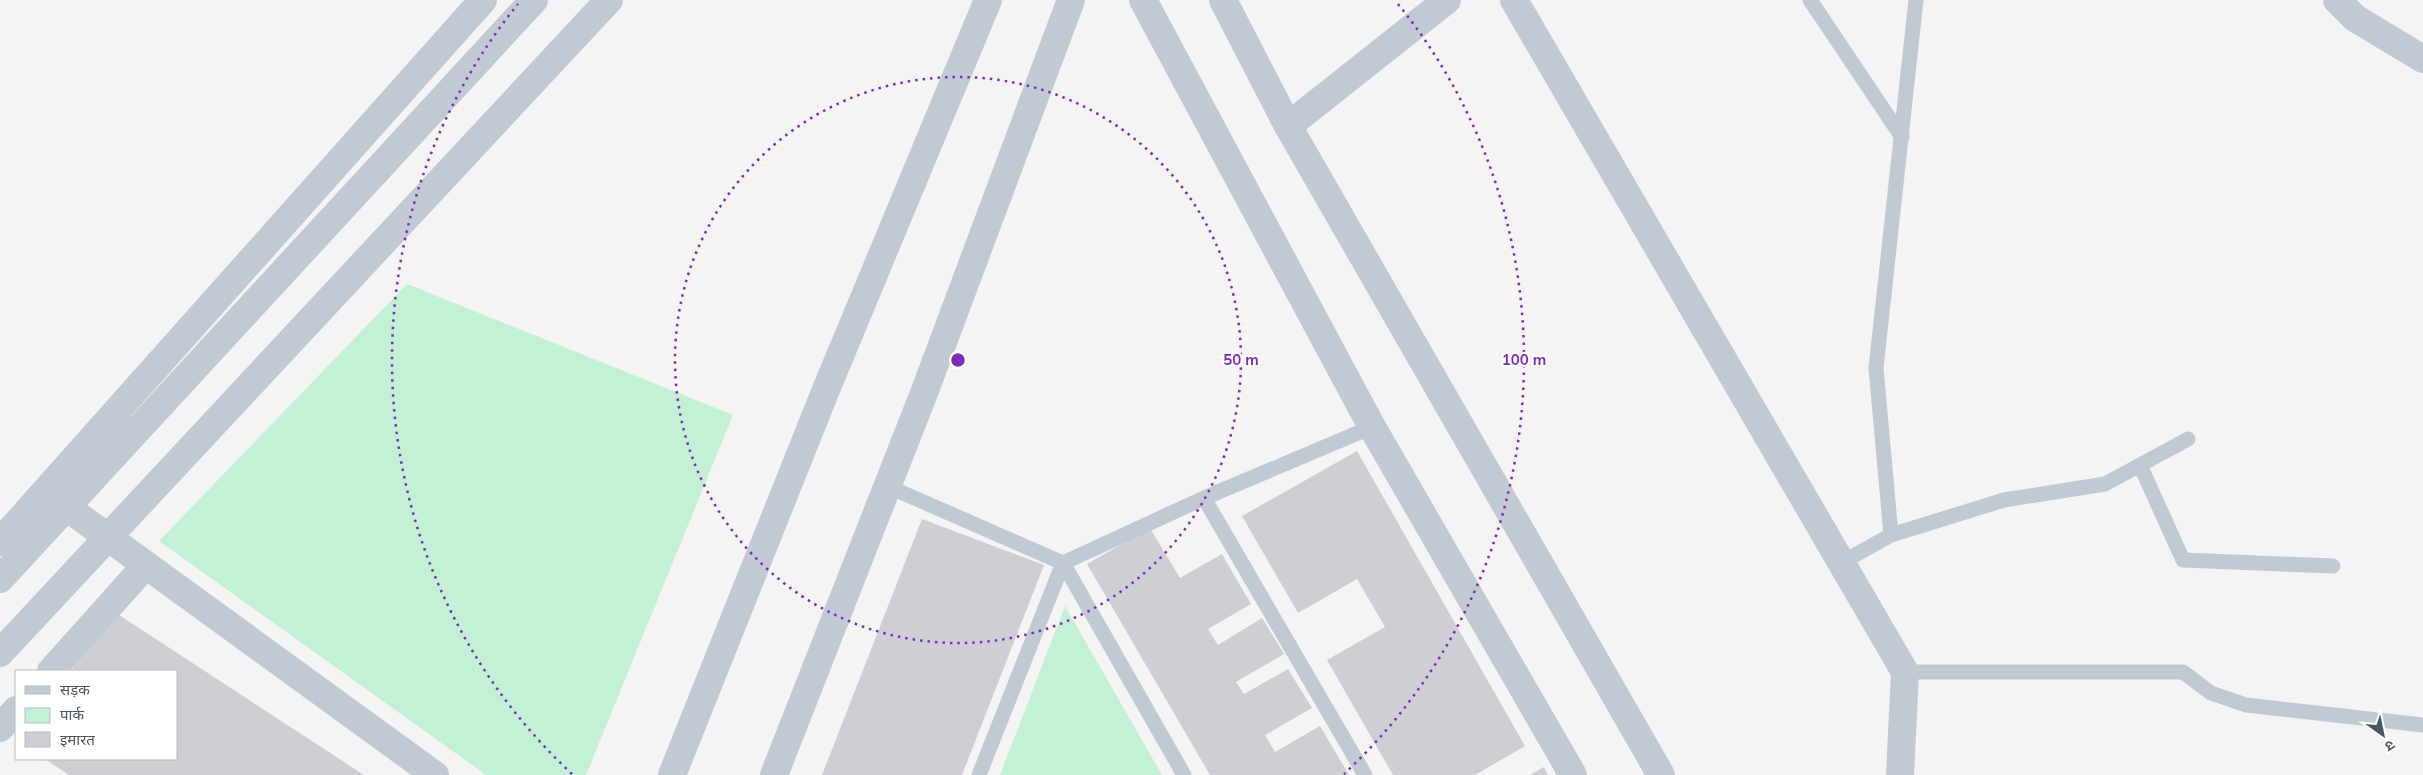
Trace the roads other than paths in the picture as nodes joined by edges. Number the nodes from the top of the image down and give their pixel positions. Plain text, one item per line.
1 (483, 0) edge
2 (534, 0) edge
3 (609, 0) edge
4 (988, 0) edge
5 (1071, 0) edge
6 (1143, 0) edge
7 (1222, 0) edge
8 (1447, 0) edge
9 (1514, 0) edge
10 (1810, 0) edge
11 (1916, 0) edge
12 (2337, 0) edge
13 (2423, 60) edge
14 (1288, 126) junction
15 (1902, 137) junction
16 (1372, 427) junction
17 (2188, 439) dead end
18 (2140, 465) junction
19 (887, 486) junction
20 (46, 492) junction
21 (1204, 498) junction
22 (1891, 535) junction
23 (0, 542) edge
24 (1841, 562) junction
25 (1063, 563) junction
26 (146, 565) junction
27 (2333, 566) dead end
28 (0, 578) edge
29 (0, 653) edge
30 (52, 670) edge
31 (1905, 672) junction
32 (15, 711) edge
33 (2423, 725) edge
34 (0, 728) edge
35 (435, 775) edge
36 (672, 775) edge
37 (774, 775) edge
38 (979, 775) edge
39 (1184, 775) edge
40 (1365, 775) edge
41 (1573, 775) edge
42 (1661, 775) edge
43 (1900, 775) edge

1 - 20 street
2 - 28 street, bridge
3 - 29 street, bridge
4 - 36 street
5 - 19 street
6 - 16 street
7 - 14 street
8 - 14 street
9 - 24 street
10 - 15 lane
11 - 15 lane
12 - 13 street
14 - 42 street
15 - 22 lane
16 - 21 lane
16 - 41 street
17 - 18 lane
18 - 22 lane
18 - 27 lane
19 - 25 lane
19 - 37 street
20 - 23 street
20 - 26 street
21 - 25 lane
21 - 40 lane
22 - 24 lane
24 - 31 street
25 - 38 lane
25 - 39 lane
26 - 30 street
26 - 35 street
31 - 33 lane
31 - 43 street
32 - 34 street

